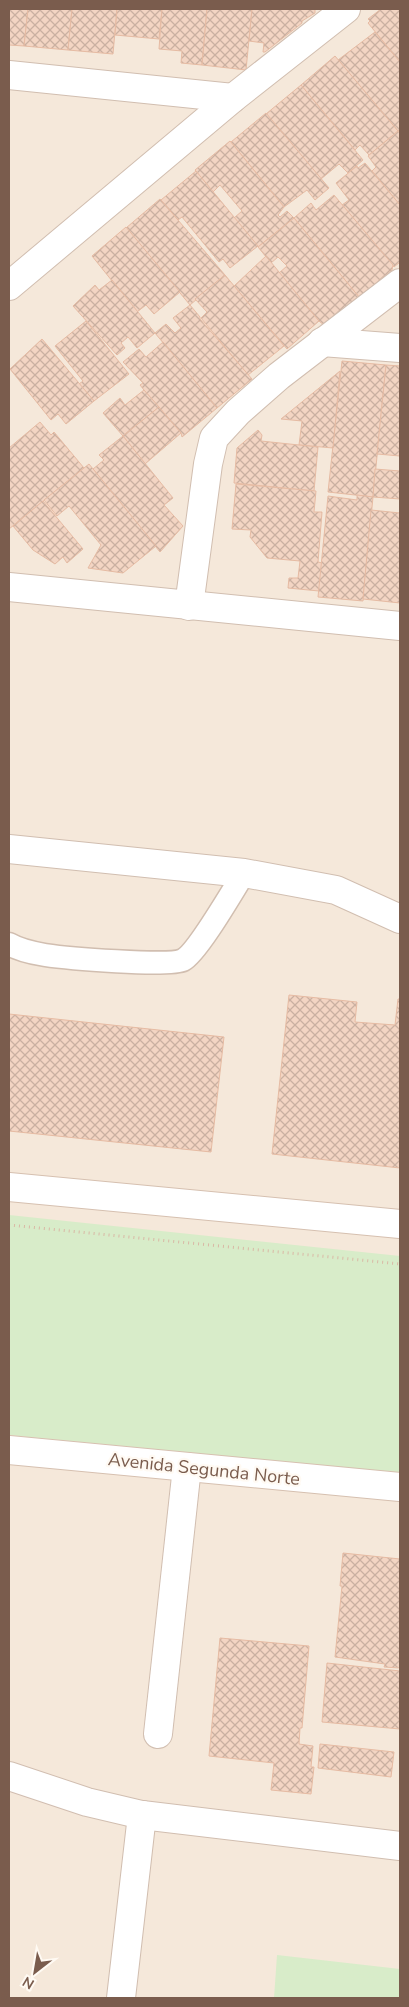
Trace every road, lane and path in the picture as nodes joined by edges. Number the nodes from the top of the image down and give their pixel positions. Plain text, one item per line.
1 (346, 9) edge
2 (9, 75) edge
3 (233, 98) junction
4 (400, 283) edge
5 (9, 286) edge
6 (322, 342) junction
7 (400, 348) edge
8 (9, 587) edge
9 (189, 606) junction
10 (400, 626) edge
11 (9, 849) edge
12 (244, 873) junction
13 (400, 919) edge
14 (9, 944) edge
15 (9, 1187) edge
16 (400, 1224) edge
17 (9, 1225) edge
18 (400, 1264) edge
19 (9, 1450) edge
20 (186, 1467) junction
21 (400, 1487) edge
22 (158, 1734) dead end
23 (9, 1776) edge
24 (142, 1815) junction
25 (400, 1846) edge
26 (121, 1998) edge

1 - 3 street
2 - 3 street
3 - 5 street
4 - 6 street
6 - 7 street
6 - 9 street
8 - 9 street
9 - 10 street
11 - 12 street
12 - 13 street
12 - 14 lane
15 - 16 street
17 - 18 path
19 - 20 street, Avenida Segunda Norte
20 - 21 street, Avenida Segunda Norte
20 - 22 street
23 - 24 street
24 - 25 street
24 - 26 street

